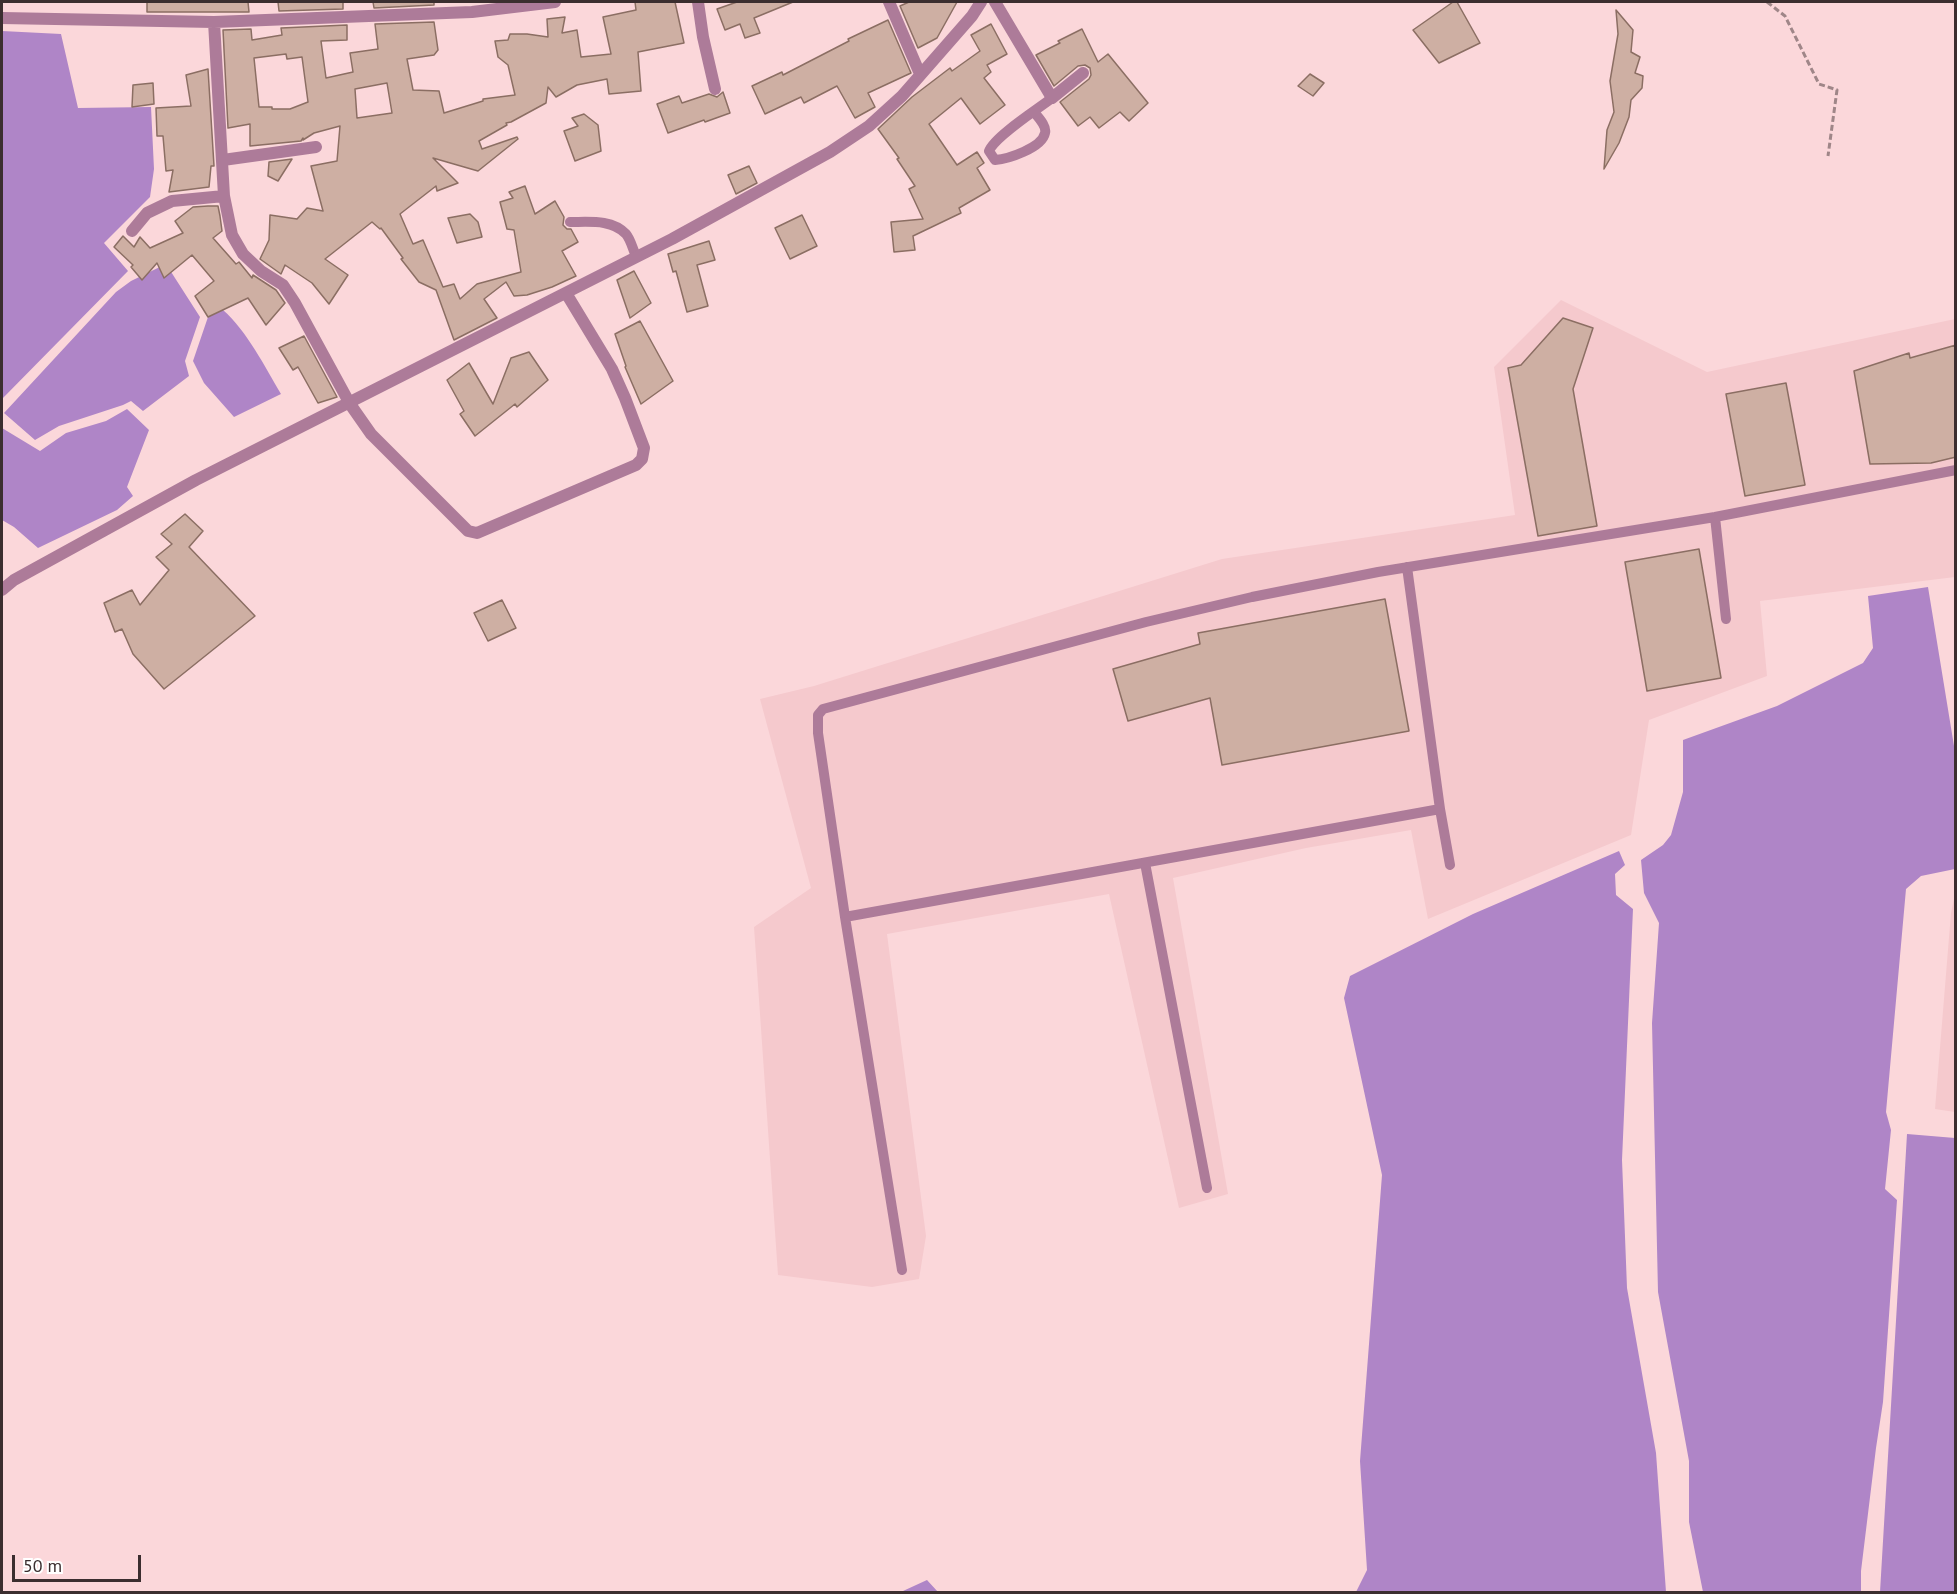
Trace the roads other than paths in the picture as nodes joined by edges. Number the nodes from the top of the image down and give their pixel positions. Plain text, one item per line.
1 (555, 2) edge
2 (698, 2) edge
3 (889, 2) edge
4 (981, 2) edge
5 (995, 2) edge
6 (2, 18) edge
7 (214, 22) junction
8 (1083, 73) dead end
9 (921, 74) junction
10 (715, 89) dead end
11 (1052, 98) junction
12 (1034, 112) junction
13 (315, 147) dead end
14 (223, 160) junction
15 (224, 196) junction
16 (570, 222) dead end
17 (132, 231) dead end
18 (636, 256) junction
19 (566, 293) junction
20 (350, 404) junction
21 (1956, 470) edge
22 (1714, 517) junction
23 (1407, 567) junction
24 (2, 590) edge
25 (1726, 619) dead end
26 (1440, 809) junction
27 (1145, 863) junction
28 (1450, 865) dead end
29 (846, 917) junction
30 (1207, 1188) dead end
31 (902, 1270) dead end

1 - 7 street
2 - 10 street
3 - 9 street
4 - 9 street
5 - 11 street
6 - 7 street
7 - 14 street
8 - 11 street
9 - 18 street
11 - 12 lane
12 - 12 lane
13 - 14 street
14 - 15 street
15 - 17 street
15 - 20 street
16 - 18 lane
18 - 19 street
19 - 20 street
19 - 20 street
20 - 24 street
21 - 22 lane
22 - 23 lane
22 - 25 lane
23 - 26 lane
23 - 29 lane
26 - 27 lane
26 - 28 lane
27 - 29 lane
27 - 30 lane
29 - 31 lane

